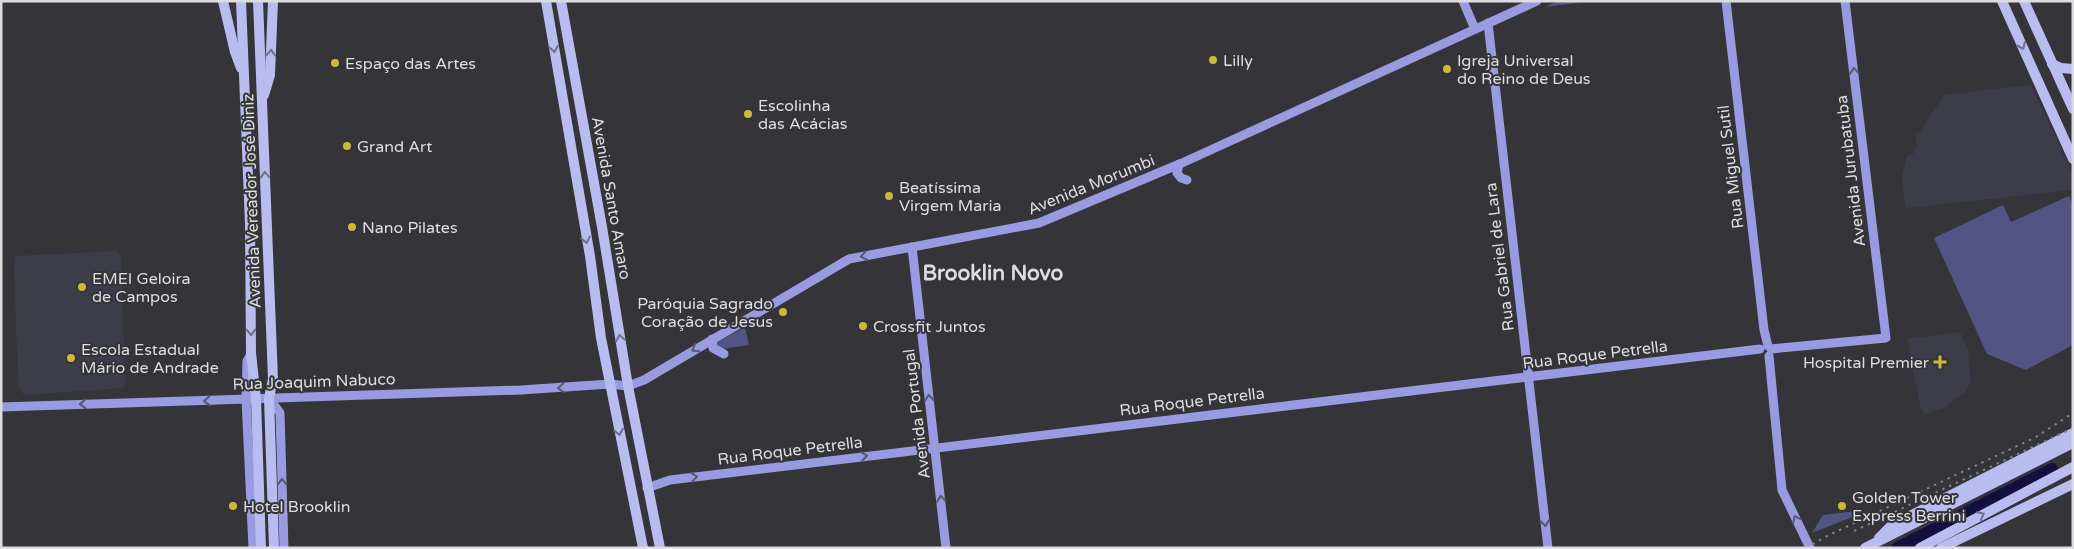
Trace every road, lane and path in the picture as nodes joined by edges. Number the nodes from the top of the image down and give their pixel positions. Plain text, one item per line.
1 (223, 1) edge
2 (241, 1) edge
3 (258, 1) edge
4 (546, 1) edge
5 (561, 1) edge
6 (1463, 1) edge
7 (1537, 1) edge
8 (1726, 1) edge
9 (1846, 1) edge
10 (2002, 1) edge
11 (2024, 1) edge
12 (274, 2) edge
13 (1492, 21) junction
14 (1475, 29) junction
15 (2052, 64) junction
16 (2073, 69) edge
17 (243, 73) junction
18 (262, 100) junction
19 (2071, 100) edge
20 (2073, 159) edge
21 (1179, 164) junction
22 (1187, 180) dead end
23 (912, 247) junction
24 (1886, 338) joint
25 (712, 339) junction
26 (1766, 352) junction
27 (724, 354) dead end
28 (1528, 377) junction
29 (610, 384) junction
30 (628, 386) junction
31 (270, 398) junction
32 (251, 399) junction
33 (6, 407) edge
34 (2073, 433) edge
35 (2073, 443) edge
36 (935, 446) junction
37 (2073, 468) edge
38 (2073, 484) edge
39 (647, 488) junction
40 (1875, 543) junction
41 (1921, 547) edge
42 (252, 548) edge
43 (261, 548) edge
44 (274, 548) edge
45 (284, 548) edge
46 (643, 548) edge
47 (660, 548) edge
48 (946, 548) edge
49 (1548, 548) edge
50 (1810, 548) edge
51 (1865, 548) edge
52 (1941, 548) edge

1 - 17 main road
2 - 17 main road, Avenida Vereador José Diniz
3 - 18 main road, Avenida Vereador José Diniz
4 -> 29 main road, Avenida Santo Amaro
30 -> 5 main road, Avenida Santo Amaro
6 - 14 street
7 - 13 street, Avenida Morumbi
8 - 26 street, Rua Miguel Sutil
24 -> 9 street, Avenida Jurubatuba
10 -> 20 main road
11 - 15 main road
18 -> 12 main road
13 - 14 street, Avenida Morumbi
13 - 28 street, Rua Gabriel de Lara
14 - 21 street, Avenida Morumbi
15 - 16 main road
15 - 19 main road
17 -> 32 main road, Avenida Vereador José Diniz
31 -> 18 main road, Avenida Vereador José Diniz
21 - 22 street
21 - 23 street, Avenida Morumbi
23 -> 25 street, Avenida Morumbi
36 -> 23 street, Avenida Portugal
24 - 26 street, Rua Roque Petrella
25 - 27 street
25 -> 30 street, Avenida Morumbi
26 - 28 street, Rua Roque Petrella
50 -> 26 street, Rua Miguel Sutil
28 - 36 street, Rua Roque Petrella
28 -> 49 street, Rua Gabriel de Lara
29 - 30 street, Rua Joaquim Nabuco
29 -> 31 street, Rua Joaquim Nabuco
29 -> 46 main road, Avenida Santo Amaro
30 - 39 main road, Avenida Santo Amaro
31 - 32 street, Rua Joaquim Nabuco
31 - 44 main road, Avenida Vereador José Diniz
45 -> 31 street, Avenida Vereador José Diniz
32 -> 33 street, Rua Joaquim Nabuco
32 - 42 street, Avenida Vereador José Diniz
32 - 43 main road, Avenida Vereador José Diniz
34 - 40 main road
35 - 40 main road
39 -> 36 street, Rua Roque Petrella
48 -> 36 street, Avenida Portugal
41 -> 37 main road
38 - 52 main road
39 - 47 main road, Avenida Santo Amaro
40 - 51 main road

